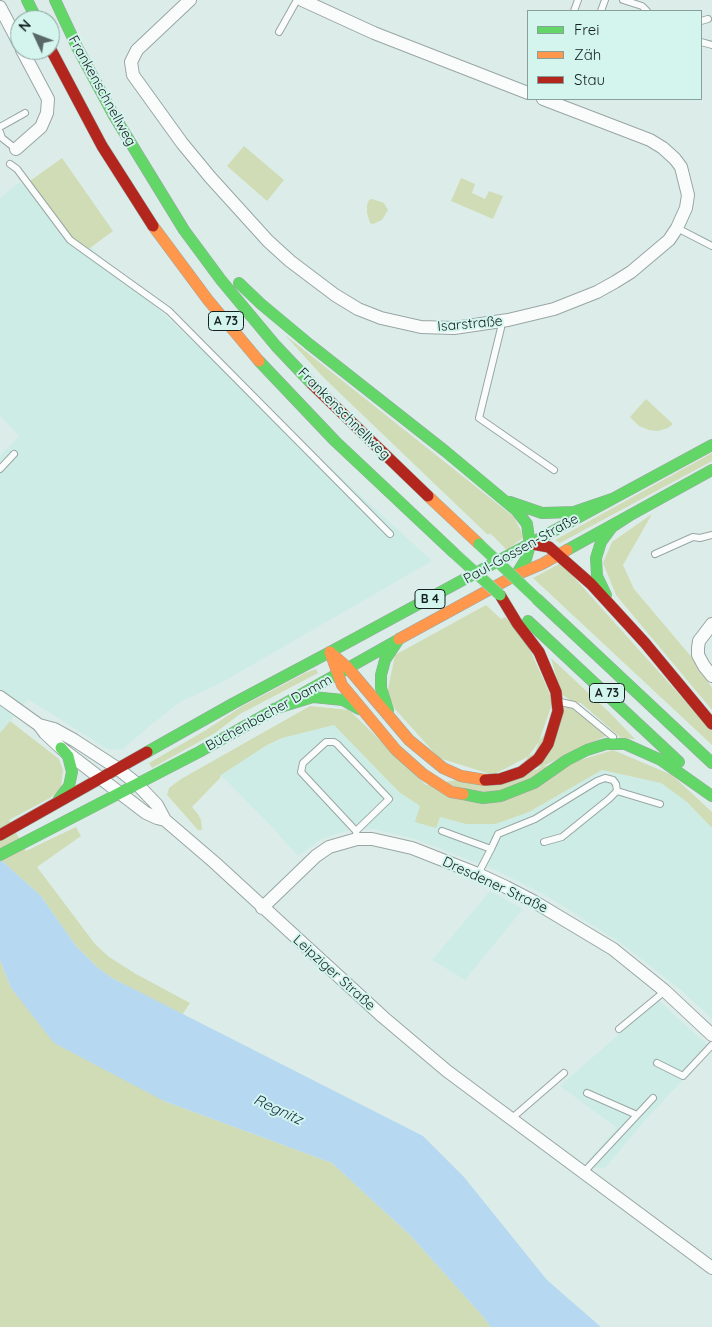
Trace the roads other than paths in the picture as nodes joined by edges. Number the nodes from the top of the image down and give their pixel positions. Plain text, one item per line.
1 (55, 0) edge
2 (190, 0) edge
3 (297, 0) edge
4 (302, 0) edge
5 (622, 0) edge
6 (631, 3) junction
7 (0, 7) edge
8 (643, 7) edge
9 (628, 10) edge
10 (708, 19) dead end
11 (702, 21) edge
12 (10, 26) edge
13 (279, 32) dead end
14 (27, 60) edge
15 (56, 60) edge
16 (527, 93) edge
17 (546, 100) edge
18 (25, 113) dead end
19 (0, 127) edge
20 (0, 132) edge
21 (16, 149) joint
22 (10, 164) dead end
23 (156, 185) junction
24 (678, 228) junction
25 (712, 246) edge
26 (501, 322) junction
27 (712, 445) edge
28 (14, 454) dead end
29 (0, 468) edge
30 (554, 470) dead end
31 (712, 470) edge
32 (503, 498) junction
33 (612, 499) junction
34 (632, 514) junction
35 (390, 534) dead end
36 (710, 535) edge
37 (712, 542) edge
38 (532, 544) junction
39 (559, 554) junction
40 (655, 554) dead end
41 (516, 575) junction
42 (500, 595) junction
43 (613, 606) junction
44 (712, 624) edge
45 (400, 639) junction
46 (330, 652) junction
47 (348, 668) junction
48 (337, 674) junction
49 (712, 676) edge
50 (0, 697) edge
51 (557, 701) junction
52 (274, 709) junction
53 (363, 712) junction
54 (392, 720) junction
55 (712, 724) edge
56 (39, 725) junction
57 (621, 744) junction
58 (61, 748) junction
59 (712, 763) edge
60 (117, 768) junction
61 (101, 778) junction
62 (137, 784) junction
63 (617, 791) junction
64 (120, 793) junction
65 (712, 794) edge
66 (660, 804) dead end
67 (51, 806) junction
68 (165, 820) junction
69 (442, 831) dead end
70 (0, 835) edge
71 (357, 835) junction
72 (544, 842) dead end
73 (491, 849) junction
74 (0, 855) edge
75 (478, 874) junction
76 (262, 908) junction
77 (665, 991) junction
78 (619, 1029) dead end
79 (712, 1035) edge
80 (712, 1045) edge
81 (657, 1063) dead end
82 (564, 1073) dead end
83 (587, 1093) dead end
84 (653, 1098) dead end
85 (637, 1115) junction
86 (511, 1119) junction
87 (584, 1172) junction
88 (712, 1268) edge

1 - 23 main road, Frankenschnellweg / A 73
2 - 26 street, Isarstraße
3 - 13 lane
4 - 16 street
5 - 6 lane
6 - 8 lane
6 - 9 lane
7 - 12 street
10 - 11 lane
14 - 21 street
15 - 42 main road, Frankenschnellweg / A 73, bridge
17 - 24 street, Isarstraße
18 - 19 lane
20 - 21 lane
22 - 35 lane
23 - 32 main road
23 - 59 main road, Frankenschnellweg / A 73, bridge
24 - 25 lane
24 - 26 street, Isarstraße
26 - 30 lane
27 - 33 main road, Paul-Gossen-Straße / B 4
28 - 29 lane
31 - 34 main road, Paul-Gossen-Straße / B 4
32 - 33 main road
32 - 38 main road
33 - 38 main road, Paul-Gossen-Straße / B 4
34 - 39 main road, Paul-Gossen-Straße / B 4
34 - 43 main road
36 - 37 lane
36 - 40 lane
38 - 39 main road
38 - 41 main road
38 - 46 main road, Paul-Gossen-Straße / B 4
39 - 41 main road, Paul-Gossen-Straße / B 4
39 - 43 main road
41 - 45 main road, Paul-Gossen-Straße / B 4
42 - 51 main road
42 - 65 main road, Frankenschnellweg / A 73
43 - 55 main road
44 - 49 street
45 - 47 main road, Büchenbacher Damm
45 - 54 main road
46 - 47 main road
46 - 48 main road
46 - 60 main road, Büchenbacher Damm
47 - 48 main road, Büchenbacher Damm
47 - 54 main road
48 - 52 main road, Büchenbacher Damm
48 - 53 main road
50 - 56 street
51 - 54 main road
51 - 57 lane
52 - 53 main road
52 - 62 main road, Büchenbacher Damm
53 - 57 main road
56 - 58 street
56 - 60 street
57 - 65 main road
58 - 61 street
58 - 67 main road
60 - 61 main road, Büchenbacher Damm
60 - 62 street
61 - 64 street
61 - 67 main road, Büchenbacher Damm
62 - 64 main road, Büchenbacher Damm
62 - 68 street, Leipziger Straße
63 - 66 lane
63 - 72 lane
63 - 73 lane
64 - 68 street, Leipziger Straße
64 - 74 main road, Büchenbacher Damm
67 - 70 main road, Büchenbacher Damm
68 - 76 street, Leipziger Straße
69 - 73 lane
71 - 71 lane
71 - 75 street, Dresdener Straße
71 - 76 street, Dresdener Straße
73 - 75 lane
75 - 77 street, Dresdener Straße
76 - 86 street, Leipziger Straße
77 - 78 lane
77 - 79 street, Dresdener Straße
80 - 81 lane
82 - 86 lane
83 - 85 lane
84 - 85 lane
85 - 87 lane
86 - 87 street, Leipziger Straße
87 - 88 street, Leipziger Straße

